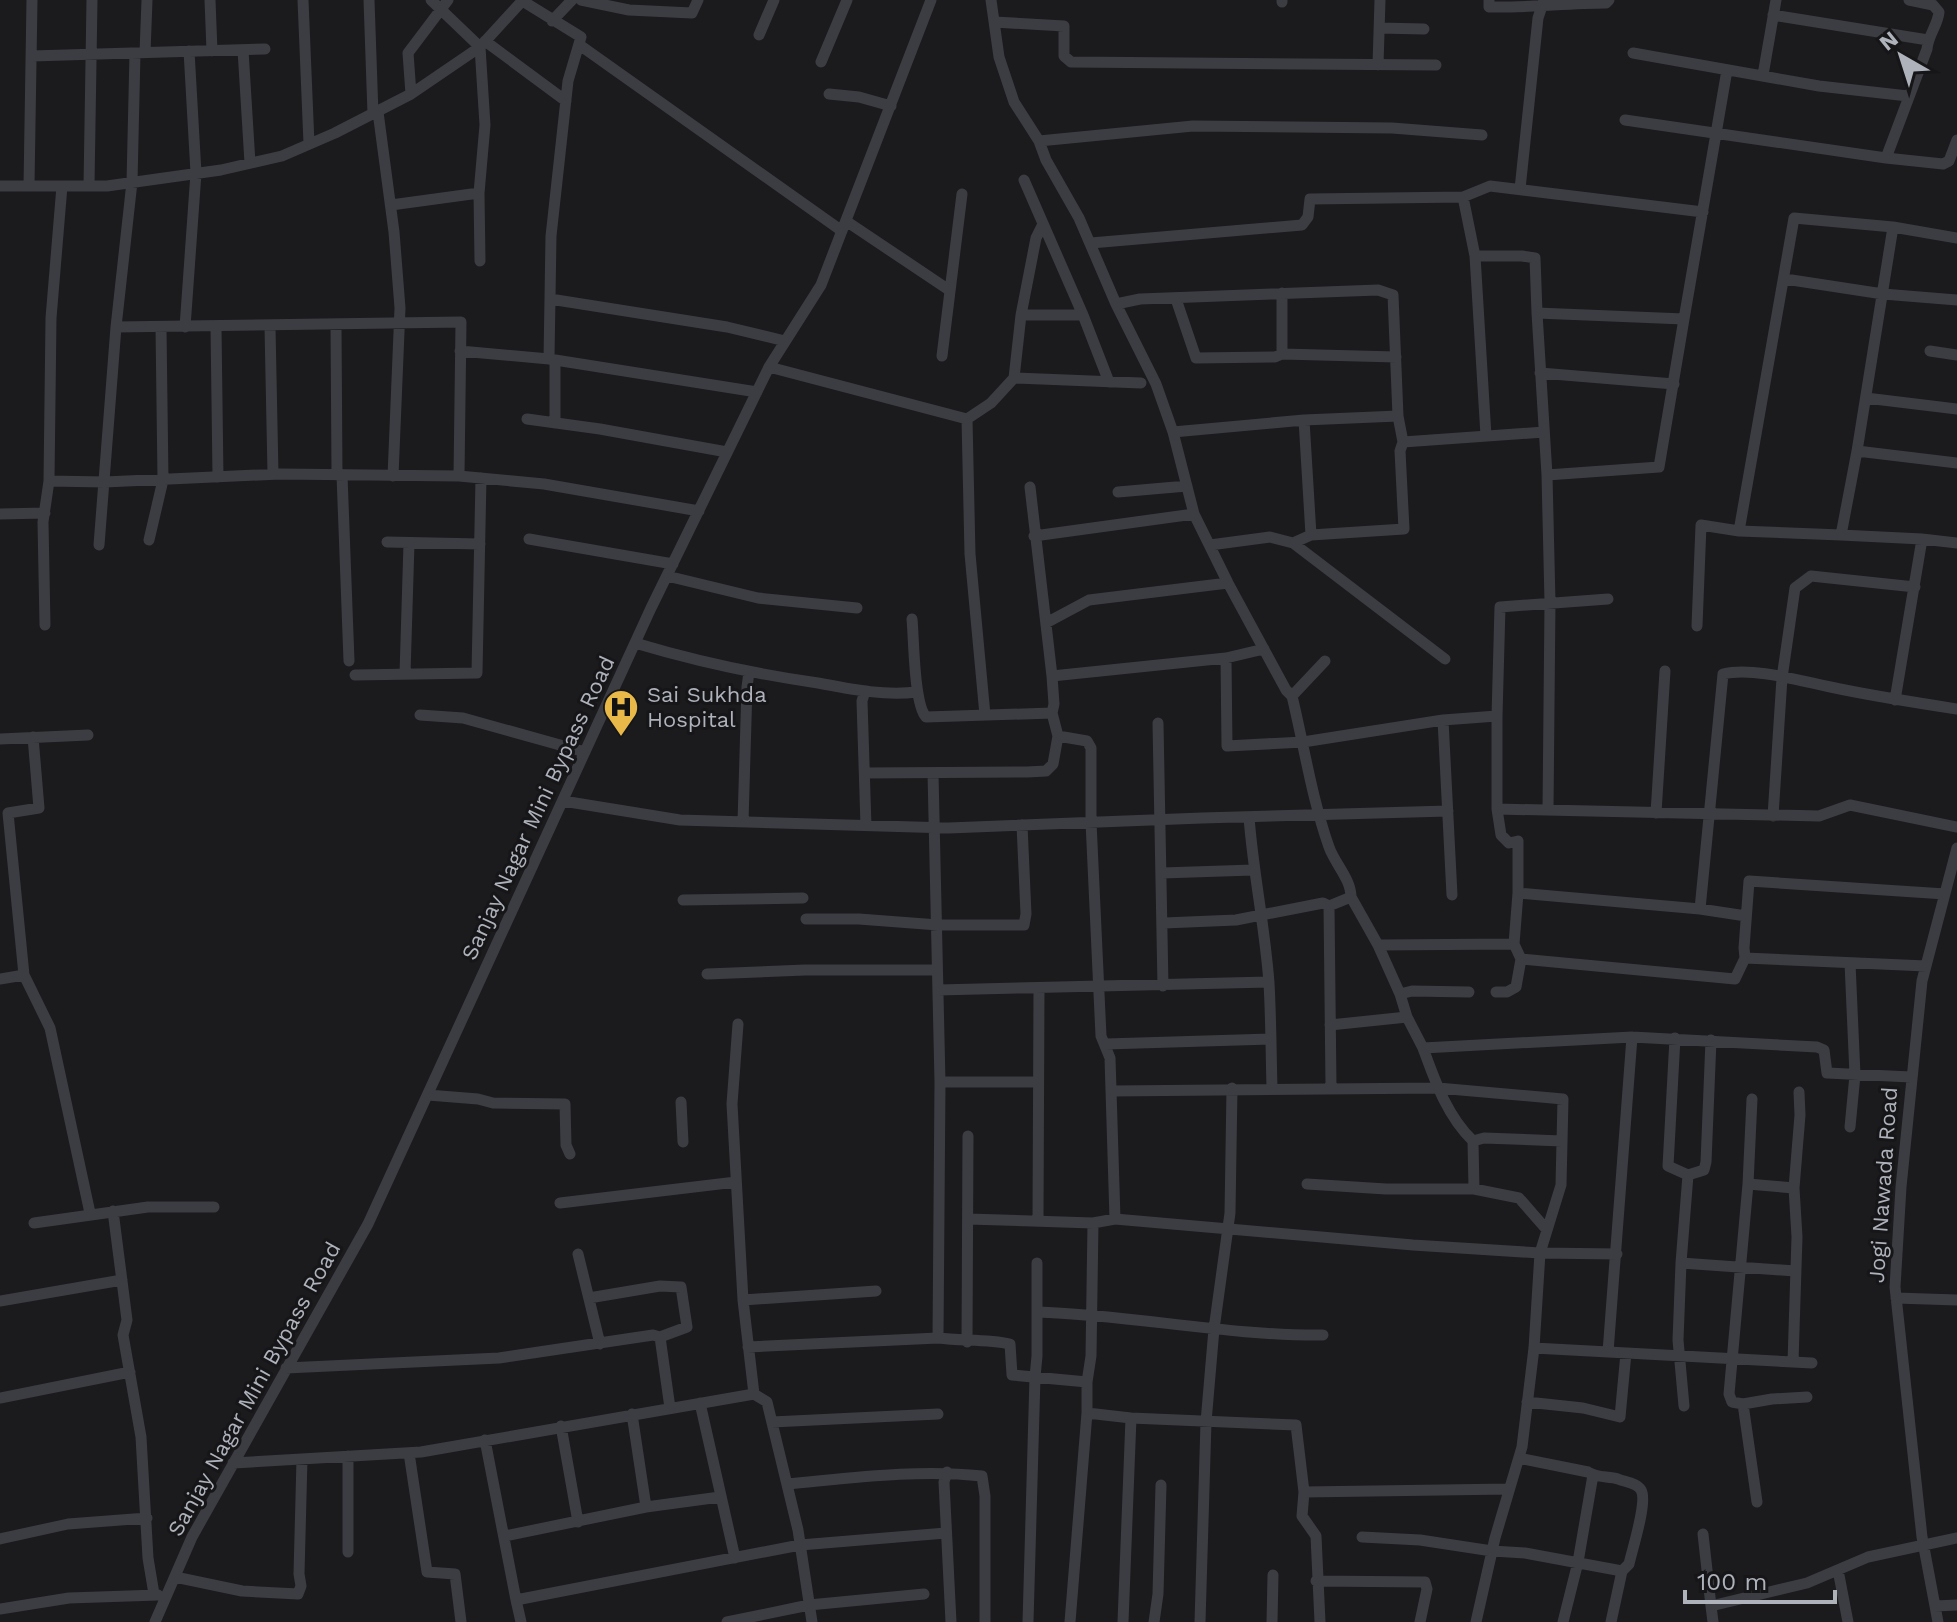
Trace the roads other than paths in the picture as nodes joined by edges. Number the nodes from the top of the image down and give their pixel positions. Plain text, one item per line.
1 (32, 0) edge
2 (92, 0) edge
3 (147, 0) edge
4 (210, 0) edge
5 (303, 0) edge
6 (369, 0) edge
7 (431, 0) edge
8 (522, 0) edge
9 (572, 0) edge
10 (581, 0) edge
11 (698, 0) edge
12 (774, 0) edge
13 (847, 0) edge
14 (931, 0) edge
15 (991, 0) edge
16 (1380, 0) edge
17 (1489, 0) edge
18 (1609, 0) edge
19 (1776, 0) edge
20 (1909, 0) edge
21 (1935, 2) edge
22 (1543, 3) edge
23 (444, 4) edge
24 (622, 4) edge
25 (1773, 15) junction
26 (552, 21) junction
27 (994, 22) junction
28 (1379, 28) junction
29 (1424, 29) dead end
30 (759, 35) dead end
31 (1928, 40) junction
32 (483, 44) junction
33 (581, 46) junction
34 (265, 49) dead end
35 (243, 50) junction
36 (189, 51) junction
37 (212, 51) junction
38 (140, 53) junction
39 (1633, 53) dead end
40 (92, 54) junction
41 (32, 56) junction
42 (821, 62) dead end
43 (1378, 65) junction
44 (1436, 65) dead end
45 (1727, 70) junction
46 (1763, 75) junction
47 (411, 94) junction
48 (829, 94) dead end
49 (1908, 96) junction
50 (566, 101) junction
51 (891, 106) junction
52 (376, 113) junction
53 (1625, 120) dead end
54 (1482, 135) dead end
55 (1716, 135) junction
56 (1957, 140) edge
57 (1039, 141) junction
58 (309, 144) junction
59 (1886, 158) junction
60 (250, 163) junction
61 (196, 173) junction
62 (1024, 180) dead end
63 (132, 182) junction
64 (0, 186) edge
65 (29, 186) junction
66 (62, 186) junction
67 (89, 186) junction
68 (1520, 189) junction
69 (479, 193) junction
70 (962, 194) dead end
71 (1463, 197) junction
72 (391, 205) junction
73 (1703, 212) junction
74 (1043, 224) junction
75 (844, 226) junction
76 (1893, 227) junction
77 (1957, 238) edge
78 (1091, 243) junction
79 (1475, 256) junction
80 (480, 261) dead end
81 (1785, 279) junction
82 (949, 290) junction
83 (1282, 293) junction
84 (1883, 294) junction
85 (550, 299) junction
86 (1176, 299) junction
87 (1957, 300) edge
88 (1116, 304) junction
89 (1537, 313) junction
90 (1021, 315) junction
91 (1083, 315) junction
92 (1684, 319) junction
93 (400, 323) junction
94 (336, 325) junction
95 (116, 327) junction
96 (161, 327) junction
97 (185, 327) junction
98 (216, 327) junction
99 (270, 327) junction
100 (785, 341) junction
101 (460, 351) junction
102 (1930, 351) dead end
103 (1282, 354) junction
104 (1957, 355) edge
105 (942, 356) dead end
106 (1396, 357) junction
107 (552, 360) junction
108 (769, 367) junction
109 (1540, 373) junction
110 (1014, 378) junction
111 (1109, 382) junction
112 (1141, 383) dead end
113 (1674, 384) junction
114 (757, 392) junction
115 (1866, 398) junction
116 (1957, 409) edge
117 (1398, 416) junction
118 (527, 419) dead end
119 (967, 419) junction
120 (1304, 420) junction
121 (555, 423) junction
122 (1173, 432) junction
123 (1544, 432) junction
124 (1486, 436) junction
125 (1403, 442) junction
126 (1857, 451) junction
127 (727, 452) junction
128 (1957, 463) edge
129 (273, 474) junction
130 (340, 475) junction
131 (1547, 475) junction
132 (393, 476) junction
133 (459, 476) junction
134 (218, 477) junction
135 (481, 478) junction
136 (163, 480) junction
137 (49, 481) junction
138 (105, 482) junction
139 (1187, 486) junction
140 (1030, 487) dead end
141 (1118, 492) dead end
142 (699, 511) junction
143 (45, 513) junction
144 (0, 514) edge
145 (1194, 514) junction
146 (1739, 531) junction
147 (1311, 535) junction
148 (1841, 535) junction
149 (1034, 536) junction
150 (529, 539) dead end
151 (1922, 539) junction
152 (149, 540) dead end
153 (387, 542) dead end
154 (409, 543) junction
155 (1293, 543) junction
156 (1957, 543) edge
157 (480, 544) junction
158 (99, 545) dead end
159 (1210, 545) junction
160 (670, 570) junction
161 (1228, 583) junction
162 (1915, 587) junction
163 (1608, 599) dead end
164 (1550, 602) junction
165 (857, 608) dead end
166 (912, 619) dead end
167 (1046, 623) junction
168 (45, 625) dead end
169 (1697, 626) dead end
170 (635, 643) junction
171 (1264, 649) junction
172 (1226, 658) junction
173 (1445, 659) dead end
174 (349, 661) dead end
175 (1325, 661) dead end
176 (1665, 671) dead end
177 (749, 672) junction
178 (405, 674) junction
179 (355, 675) dead end
180 (1052, 676) junction
181 (1782, 678) junction
182 (865, 691) junction
183 (917, 692) junction
184 (1292, 696) junction
185 (1895, 700) junction
186 (1957, 709) edge
187 (1052, 713) junction
188 (420, 715) dead end
189 (985, 715) junction
190 (1497, 716) junction
191 (1443, 720) junction
192 (1158, 723) dead end
193 (88, 735) dead end
194 (1058, 736) junction
195 (33, 737) junction
196 (0, 739) edge
197 (1303, 742) junction
198 (585, 752) junction
199 (865, 773) junction
200 (933, 773) junction
201 (563, 801) junction
202 (1497, 809) junction
203 (1548, 810) junction
204 (1448, 811) junction
205 (1656, 813) junction
206 (1709, 814) junction
207 (1319, 815) junction
208 (1773, 816) junction
209 (1249, 817) junction
210 (1160, 819) junction
211 (743, 822) junction
212 (1091, 822) junction
213 (1022, 825) junction
214 (866, 826) junction
215 (1957, 827) edge
216 (933, 828) junction
217 (1957, 848) edge
218 (1954, 867) edge
219 (1253, 870) junction
220 (1162, 873) junction
221 (1518, 893) junction
222 (1945, 894) junction
223 (1452, 895) dead end
224 (1351, 897) junction
225 (803, 898) dead end
226 (683, 900) dead end
227 (1329, 906) junction
228 (1700, 909) junction
229 (1262, 914) junction
230 (1746, 916) junction
231 (806, 919) dead end
232 (1164, 923) junction
233 (938, 925) junction
234 (1514, 944) junction
235 (1378, 945) junction
236 (1745, 958) junction
237 (1521, 959) junction
238 (1850, 963) junction
239 (1926, 966) junction
240 (937, 970) junction
241 (707, 974) dead end
242 (24, 975) junction
243 (0, 979) edge
244 (1269, 982) junction
245 (1163, 986) junction
246 (1100, 987) junction
247 (1039, 989) junction
248 (938, 990) junction
249 (1469, 992) dead end
250 (1496, 992) dead end
251 (1400, 994) junction
252 (1407, 1017) junction
253 (738, 1024) dead end
254 (1330, 1025) junction
255 (1632, 1037) junction
256 (1675, 1038) junction
257 (1271, 1039) junction
258 (1711, 1040) junction
259 (1106, 1044) junction
260 (1423, 1048) junction
261 (1855, 1075) junction
262 (1911, 1077) junction
263 (940, 1082) junction
264 (1037, 1082) junction
265 (1331, 1087) junction
266 (1232, 1088) junction
267 (1272, 1088) junction
268 (1438, 1088) junction
269 (1112, 1091) junction
270 (1799, 1092) dead end
271 (428, 1095) junction
272 (1752, 1099) dead end
273 (681, 1102) dead end
274 (1850, 1127) dead end
275 (968, 1136) dead end
276 (1473, 1141) junction
277 (1562, 1141) junction
278 (683, 1142) dead end
279 (570, 1154) dead end
280 (1688, 1175) junction
281 (736, 1182) junction
282 (1307, 1184) dead end
283 (1748, 1184) junction
284 (1794, 1188) junction
285 (1474, 1189) junction
286 (560, 1203) dead end
287 (214, 1207) dead end
288 (113, 1211) junction
289 (90, 1213) junction
290 (968, 1219) junction
291 (1115, 1219) junction
292 (1038, 1220) junction
293 (34, 1223) dead end
294 (1093, 1223) junction
295 (1226, 1227) junction
296 (1547, 1230) junction
297 (1540, 1253) junction
298 (578, 1254) dead end
299 (1617, 1254) junction
300 (1037, 1263) dead end
301 (1681, 1263) junction
302 (1740, 1268) junction
303 (1795, 1271) junction
304 (122, 1280) junction
305 (876, 1291) dead end
306 (589, 1298) junction
307 (1896, 1298) junction
308 (743, 1300) junction
309 (1957, 1300) edge
310 (0, 1301) edge
311 (1037, 1312) junction
312 (1091, 1314) junction
313 (1214, 1329) junction
314 (1323, 1335) dead end
315 (660, 1337) junction
316 (938, 1338) junction
317 (967, 1342) junction
318 (600, 1344) junction
319 (748, 1347) junction
320 (1534, 1348) junction
321 (1608, 1352) junction
322 (1626, 1353) junction
323 (1680, 1356) junction
324 (1734, 1359) junction
325 (1793, 1362) junction
326 (1812, 1363) dead end
327 (286, 1368) junction
328 (130, 1372) junction
329 (1035, 1377) junction
330 (1087, 1382) junction
331 (754, 1394) junction
332 (1807, 1397) dead end
333 (0, 1398) edge
334 (1527, 1402) junction
335 (700, 1403) junction
336 (1743, 1404) junction
337 (1684, 1406) dead end
338 (670, 1408) junction
339 (1087, 1413) junction
340 (632, 1414) junction
341 (938, 1414) dead end
342 (1131, 1418) junction
343 (772, 1422) junction
344 (1206, 1422) junction
345 (561, 1426) junction
346 (485, 1440) junction
347 (409, 1453) junction
348 (348, 1456) junction
349 (1519, 1458) junction
350 (302, 1459) junction
351 (233, 1463) junction
352 (947, 1472) junction
353 (1593, 1475) junction
354 (787, 1484) junction
355 (1161, 1485) dead end
356 (1509, 1489) junction
357 (1304, 1492) junction
358 (720, 1497) junction
359 (1757, 1502) dead end
360 (646, 1507) junction
361 (147, 1518) junction
362 (578, 1522) junction
363 (946, 1533) junction
364 (1703, 1534) dead end
365 (505, 1536) junction
366 (1362, 1537) dead end
367 (1957, 1538) edge
368 (0, 1539) edge
369 (1924, 1543) junction
370 (800, 1545) junction
371 (1492, 1551) junction
372 (348, 1552) dead end
373 (735, 1558) junction
374 (1578, 1562) junction
375 (1838, 1570) junction
376 (1622, 1571) junction
377 (1273, 1575) dead end
378 (175, 1577) junction
379 (1316, 1581) junction
380 (924, 1594) dead end
381 (160, 1596) junction
382 (516, 1600) junction
383 (809, 1605) junction
384 (1957, 1605) edge
385 (1711, 1606) junction
386 (1935, 1606) junction
387 (0, 1609) edge
388 (155, 1622) edge
389 (461, 1622) edge
390 (521, 1622) edge
391 (727, 1622) edge
392 (812, 1622) edge
393 (951, 1622) edge
394 (985, 1622) edge
395 (1028, 1622) edge
396 (1070, 1622) edge
397 (1123, 1622) edge
398 (1154, 1622) edge
399 (1200, 1622) edge
400 (1272, 1622) edge
401 (1320, 1622) edge
402 (1420, 1622) edge
403 (1476, 1622) edge
404 (1563, 1622) edge
405 (1611, 1622) edge
406 (1713, 1622) edge
407 (1848, 1622) edge
408 (1938, 1622) edge

1 - 41 street
2 - 40 street
3 - 38 street
4 - 37 street
5 - 58 street
6 - 52 street
7 - 23 street
8 - 26 street
8 - 32 street
9 - 26 street
10 - 24 street
11 - 24 street
12 - 30 street
13 - 42 street
14 - 51 street, Sanjay Nagar Mini Bypass Road
15 - 27 street
16 - 28 street
17 - 22 street
18 - 22 street
19 - 25 street
20 - 21 street
21 - 31 street
22 - 68 street
23 - 32 street
23 - 47 street
25 - 31 street
25 - 46 street
26 - 33 street
27 - 43 street
27 - 57 street
28 - 29 street
28 - 43 street
31 - 49 street
32 - 47 street
32 - 50 street
32 - 69 street
33 - 50 street
33 - 75 street
34 - 35 street
35 - 37 street
35 - 60 street
36 - 37 street
36 - 38 street
36 - 61 street
38 - 40 street
38 - 63 street
39 - 45 street
40 - 41 street
40 - 67 street
41 - 65 street
43 - 44 street
45 - 46 street
45 - 55 street
46 - 49 street
47 - 52 street
48 - 51 street
49 - 59 street
50 - 85 street
51 - 75 street, Sanjay Nagar Mini Bypass Road
52 - 58 street
52 - 72 street
53 - 55 street
54 - 57 street
55 - 59 street
55 - 73 street
56 - 59 street
57 - 78 street
58 - 60 street
60 - 61 street
61 - 63 street
61 - 97 street
62 - 74 street
63 - 67 street
63 - 95 street
64 - 65 street
65 - 66 street
66 - 67 street
66 - 137 street
68 - 71 street
68 - 73 street
69 - 72 street
69 - 80 street
70 - 82 street
71 - 78 street
71 - 79 street
72 - 93 street
73 - 92 street
74 - 90 street
74 - 91 street
75 - 82 street
75 - 100 street, Sanjay Nagar Mini Bypass Road
76 - 77 street
76 - 81 street
76 - 84 street
78 - 88 street
79 - 89 street
79 - 124 street
81 - 84 street
81 - 146 street
82 - 105 street
83 - 86 street
83 - 103 street
83 - 106 street
84 - 87 street
84 - 115 street
85 - 100 street
85 - 107 street
86 - 88 street
86 - 103 street
88 - 122 street
89 - 92 street
89 - 109 street
90 - 91 street
90 - 110 street
91 - 111 street
92 - 113 street
93 - 94 street
93 - 101 street
93 - 132 street
94 - 99 street
94 - 130 street
95 - 96 street
95 - 138 street
96 - 97 street
96 - 136 street
97 - 98 street
98 - 99 street
98 - 134 street
99 - 129 street
100 - 108 street, Sanjay Nagar Mini Bypass Road
101 - 107 street
101 - 133 street
102 - 104 street
103 - 106 street
106 - 117 street
107 - 114 street
107 - 121 street
108 - 114 street, Sanjay Nagar Mini Bypass Road
108 - 119 street
109 - 113 street
109 - 123 street
110 - 111 street
110 - 119 street
111 - 112 street
113 - 131 street
114 - 127 street, Sanjay Nagar Mini Bypass Road
115 - 116 street
115 - 126 street
117 - 120 street
117 - 125 street
118 - 121 street
119 - 189 street
120 - 122 street
120 - 147 street
121 - 127 street
122 - 139 street
123 - 124 street
123 - 131 street
124 - 125 street
125 - 147 street
126 - 128 street
126 - 148 street
127 - 142 street, Sanjay Nagar Mini Bypass Road
129 - 130 street
129 - 134 street
130 - 132 street
130 - 174 street
131 - 164 street
132 - 133 street
133 - 135 street
134 - 136 street
135 - 142 street
135 - 157 street
136 - 138 street
136 - 152 street
137 - 138 street
137 - 143 street
138 - 158 street
139 - 141 street
139 - 145 street
140 - 149 street
142 - 160 street, Sanjay Nagar Mini Bypass Road
143 - 144 street
143 - 168 street
145 - 149 street
145 - 159 street
146 - 148 street
146 - 169 street
147 - 155 street
148 - 151 street
149 - 167 street
150 - 160 street
151 - 156 street
151 - 162 street
153 - 154 street
154 - 157 street
154 - 178 street
155 - 159 street
155 - 173 street
157 - 178 street
159 - 161 street
160 - 165 street
160 - 170 street, Sanjay Nagar Mini Bypass Road
161 - 167 street
161 - 171 street
162 - 181 street
162 - 185 street
163 - 164 street
164 - 190 street
164 - 203 street
166 - 183 street
167 - 180 street
170 - 177 street
170 - 198 street, Sanjay Nagar Mini Bypass Road
171 - 172 street
171 - 184 street
172 - 180 street
172 - 197 street
175 - 184 street
176 - 205 street
177 - 182 street
177 - 211 street
178 - 179 street
180 - 187 street
181 - 185 street
181 - 206 street
181 - 208 street
182 - 183 street
182 - 199 street
183 - 189 street
184 - 197 street
185 - 186 street
187 - 189 street
187 - 194 street
188 - 198 street
190 - 191 street
190 - 202 street
191 - 197 street
191 - 204 street
192 - 210 street
193 - 195 street
194 - 200 street
194 - 212 street
195 - 196 street
195 - 242 street
197 - 207 street
198 - 201 street, Sanjay Nagar Mini Bypass Road
199 - 200 street
199 - 214 street
200 - 216 street
201 - 211 street
201 - 271 street, Sanjay Nagar Mini Bypass Road
202 - 203 street
202 - 221 street
203 - 205 street
204 - 207 street
204 - 223 street
205 - 206 street
206 - 208 street
206 - 228 street
207 - 209 street
207 - 224 street
208 - 215 street
209 - 210 street
209 - 219 street
210 - 212 street
210 - 220 street
211 - 214 street
212 - 213 street
212 - 246 street
213 - 216 street
213 - 233 street
214 - 216 street
216 - 233 street
217 - 218 street, Jogi Nawada Road
218 - 222 street, Jogi Nawada Road
219 - 220 street
219 - 229 street
220 - 232 street
221 - 228 street
221 - 234 street
222 - 230 street
222 - 239 street, Jogi Nawada Road
224 - 227 street
224 - 235 street
225 - 226 street
227 - 229 street
227 - 254 street
228 - 230 street
229 - 232 street
229 - 244 street
230 - 236 street
231 - 233 street
232 - 245 street
233 - 240 street
234 - 235 street
234 - 237 street
235 - 251 street
236 - 237 street
236 - 238 street
237 - 250 street
238 - 239 street
238 - 261 street
239 - 262 street, Jogi Nawada Road
240 - 241 street
240 - 248 street
242 - 243 street
242 - 289 street
244 - 245 street
244 - 257 street
245 - 246 street
246 - 247 street
246 - 259 street
247 - 248 street
247 - 264 street
248 - 263 street
249 - 251 street
251 - 252 street
252 - 254 street
252 - 260 street
253 - 281 street
254 - 265 street
255 - 256 street
255 - 260 street
255 - 299 street
256 - 258 street
256 - 280 street
257 - 259 street
257 - 267 street
258 - 261 street
258 - 280 street
259 - 269 street
260 - 268 street
261 - 262 street
261 - 274 street
262 - 307 street, Jogi Nawada Road
263 - 264 street
263 - 316 street
264 - 292 street
265 - 267 street
265 - 268 street
266 - 267 street
266 - 269 street
266 - 295 street
268 - 276 street
268 - 277 street
269 - 291 street
270 - 284 street
271 - 279 street
271 - 327 street, Sanjay Nagar Mini Bypass Road
272 - 283 street
273 - 278 street
275 - 290 street
276 - 277 street
276 - 285 street
277 - 296 street
280 - 301 street
281 - 286 street
281 - 308 street
282 - 285 street
283 - 284 street
283 - 302 street
284 - 303 street
285 - 296 street
287 - 288 street
288 - 289 street
288 - 304 street
289 - 293 street
290 - 292 street
290 - 317 street
291 - 294 street
291 - 295 street
292 - 294 street
294 - 312 street
295 - 297 street
295 - 313 street
296 - 297 street
297 - 299 street
297 - 320 street
298 - 306 street
299 - 321 street
300 - 311 street
301 - 302 street
301 - 323 street
302 - 303 street
302 - 324 street
303 - 325 street
304 - 310 street
304 - 328 street
305 - 308 street
306 - 315 street
306 - 318 street
307 - 309 street
307 - 369 street, Jogi Nawada Road
308 - 319 street
311 - 312 street
311 - 329 street
312 - 313 street
312 - 330 street
313 - 314 street
313 - 344 street
315 - 318 street
315 - 338 street
316 - 317 street
316 - 319 street
317 - 329 street
318 - 327 street
319 - 331 street
320 - 321 street
320 - 334 street
321 - 322 street
322 - 323 street
322 - 334 street
323 - 324 street
323 - 337 street
324 - 325 street
324 - 336 street
325 - 326 street
327 - 351 street, Sanjay Nagar Mini Bypass Road
328 - 333 street
328 - 361 street
329 - 330 street
329 - 395 street
330 - 339 street
331 - 335 street
331 - 343 street
332 - 336 street
334 - 349 street
335 - 338 street
335 - 358 street
336 - 359 street
338 - 340 street
339 - 342 street
339 - 396 street
340 - 345 street
340 - 360 street
341 - 343 street
342 - 344 street
342 - 397 street
343 - 354 street
344 - 357 street
344 - 399 street
345 - 346 street
345 - 362 street
346 - 347 street
346 - 365 street
347 - 348 street
347 - 389 street
348 - 350 street
348 - 372 street
349 - 353 street
349 - 356 street
350 - 351 street
350 - 378 street
351 - 378 street, Sanjay Nagar Mini Bypass Road
352 - 354 street
352 - 363 street
352 - 394 street
353 - 374 street
353 - 376 street
354 - 370 street
355 - 398 street
356 - 357 street
356 - 371 street
357 - 379 street
358 - 360 street
358 - 373 street
360 - 362 street
361 - 368 street
361 - 381 street
362 - 365 street
363 - 370 street
363 - 393 street
364 - 385 street
365 - 382 street
366 - 371 street
367 - 369 street
369 - 375 street
369 - 386 street, Jogi Nawada Road
370 - 373 street
370 - 383 street
371 - 374 street
371 - 403 street
373 - 382 street
374 - 376 street
374 - 404 street
375 - 385 street
375 - 407 street
376 - 405 street
377 - 400 street
378 - 381 street, Sanjay Nagar Mini Bypass Road
379 - 401 street
379 - 402 street
380 - 383 street
381 - 387 street
381 - 388 street, Sanjay Nagar Mini Bypass Road
382 - 390 street
383 - 391 street
383 - 392 street
384 - 386 street
385 - 406 street
386 - 408 street, Jogi Nawada Road

